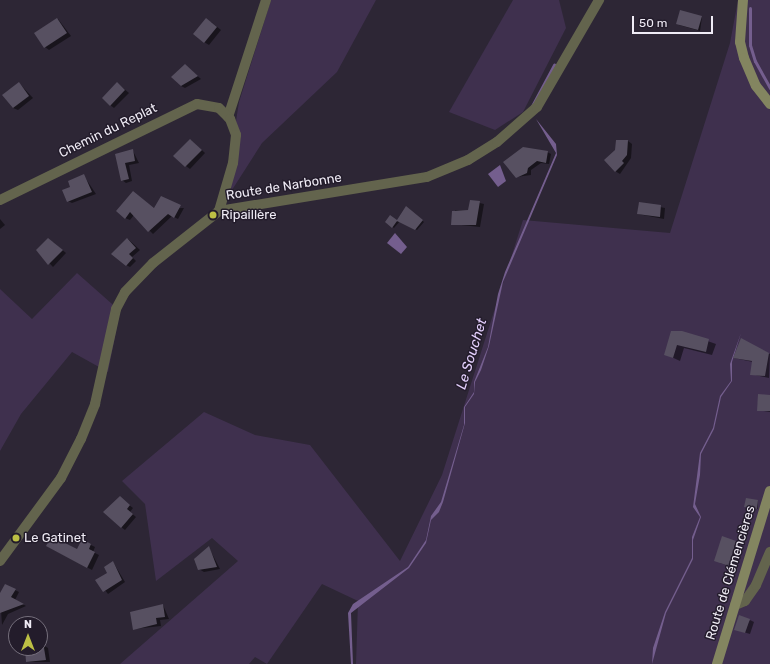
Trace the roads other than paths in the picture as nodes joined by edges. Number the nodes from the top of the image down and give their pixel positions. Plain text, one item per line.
1 (266, 0) edge
2 (599, 0) edge
3 (743, 0) edge
4 (770, 104) edge
5 (228, 117) junction
6 (0, 200) edge
7 (219, 211) junction
8 (770, 491) edge
9 (770, 552) edge
10 (0, 561) edge
11 (735, 605) junction
12 (717, 664) edge

1 - 5 street
2 - 7 street, Route de Narbonne
3 - 4 street
5 - 6 street, Chemin du Replat
5 - 7 street
7 - 10 street, Route de Narbonne
8 - 11 street, Route de Clémencières
9 - 11 street
11 - 12 street, Route de Clémencières

